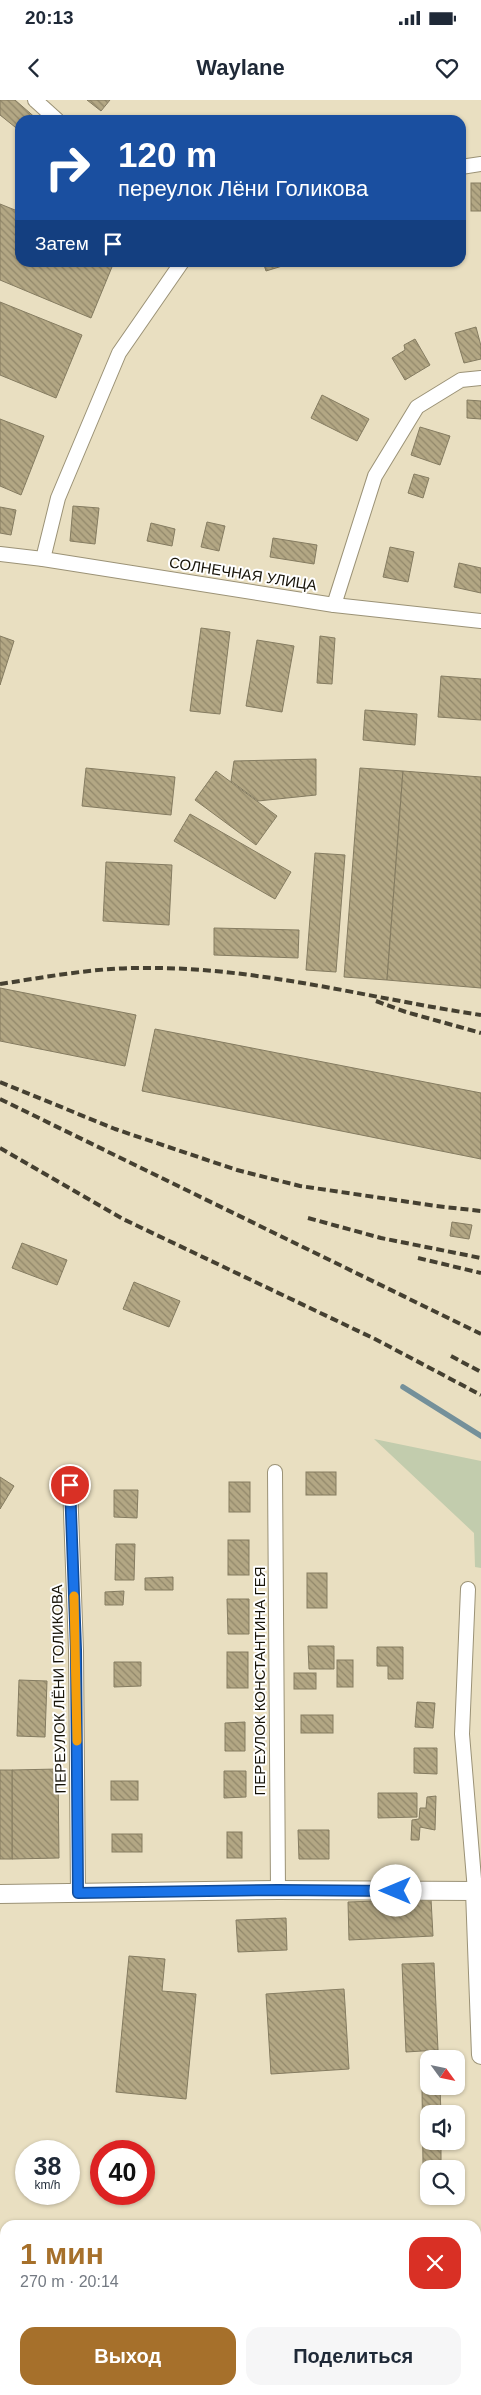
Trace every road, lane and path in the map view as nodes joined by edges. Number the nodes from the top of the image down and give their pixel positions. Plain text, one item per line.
1 (35, 100) edge
2 (52, 115) edge
3 (481, 164) edge
4 (466, 166) edge
5 (179, 267) edge
6 (481, 378) edge
7 (0, 554) edge
8 (43, 559) junction
9 (334, 605) junction
10 (481, 621) edge
11 (275, 1472) dead end
12 (70, 1485) dead end
13 (468, 1589) dead end
14 (278, 1890) junction
15 (478, 1891) edge
16 (78, 1893) junction
17 (0, 1894) edge
18 (481, 2055) edge

1 - 2 street
3 - 4 street
5 - 8 street
6 - 9 street
7 - 8 street, СОЛНЕЧНАЯ УЛИЦА
8 - 9 street, СОЛНЕЧНАЯ УЛИЦА
9 - 10 street, СОЛНЕЧНАЯ УЛИЦА
11 - 14 street, ПЕРЕУЛОК КОНСТАНТИНА ГЕЯ
12 - 16 street, ПЕРЕУЛОК ЛЁНИ ГОЛИКОВА
13 - 15 street
14 - 15 street
14 - 16 street
15 - 18 street
16 - 17 street

